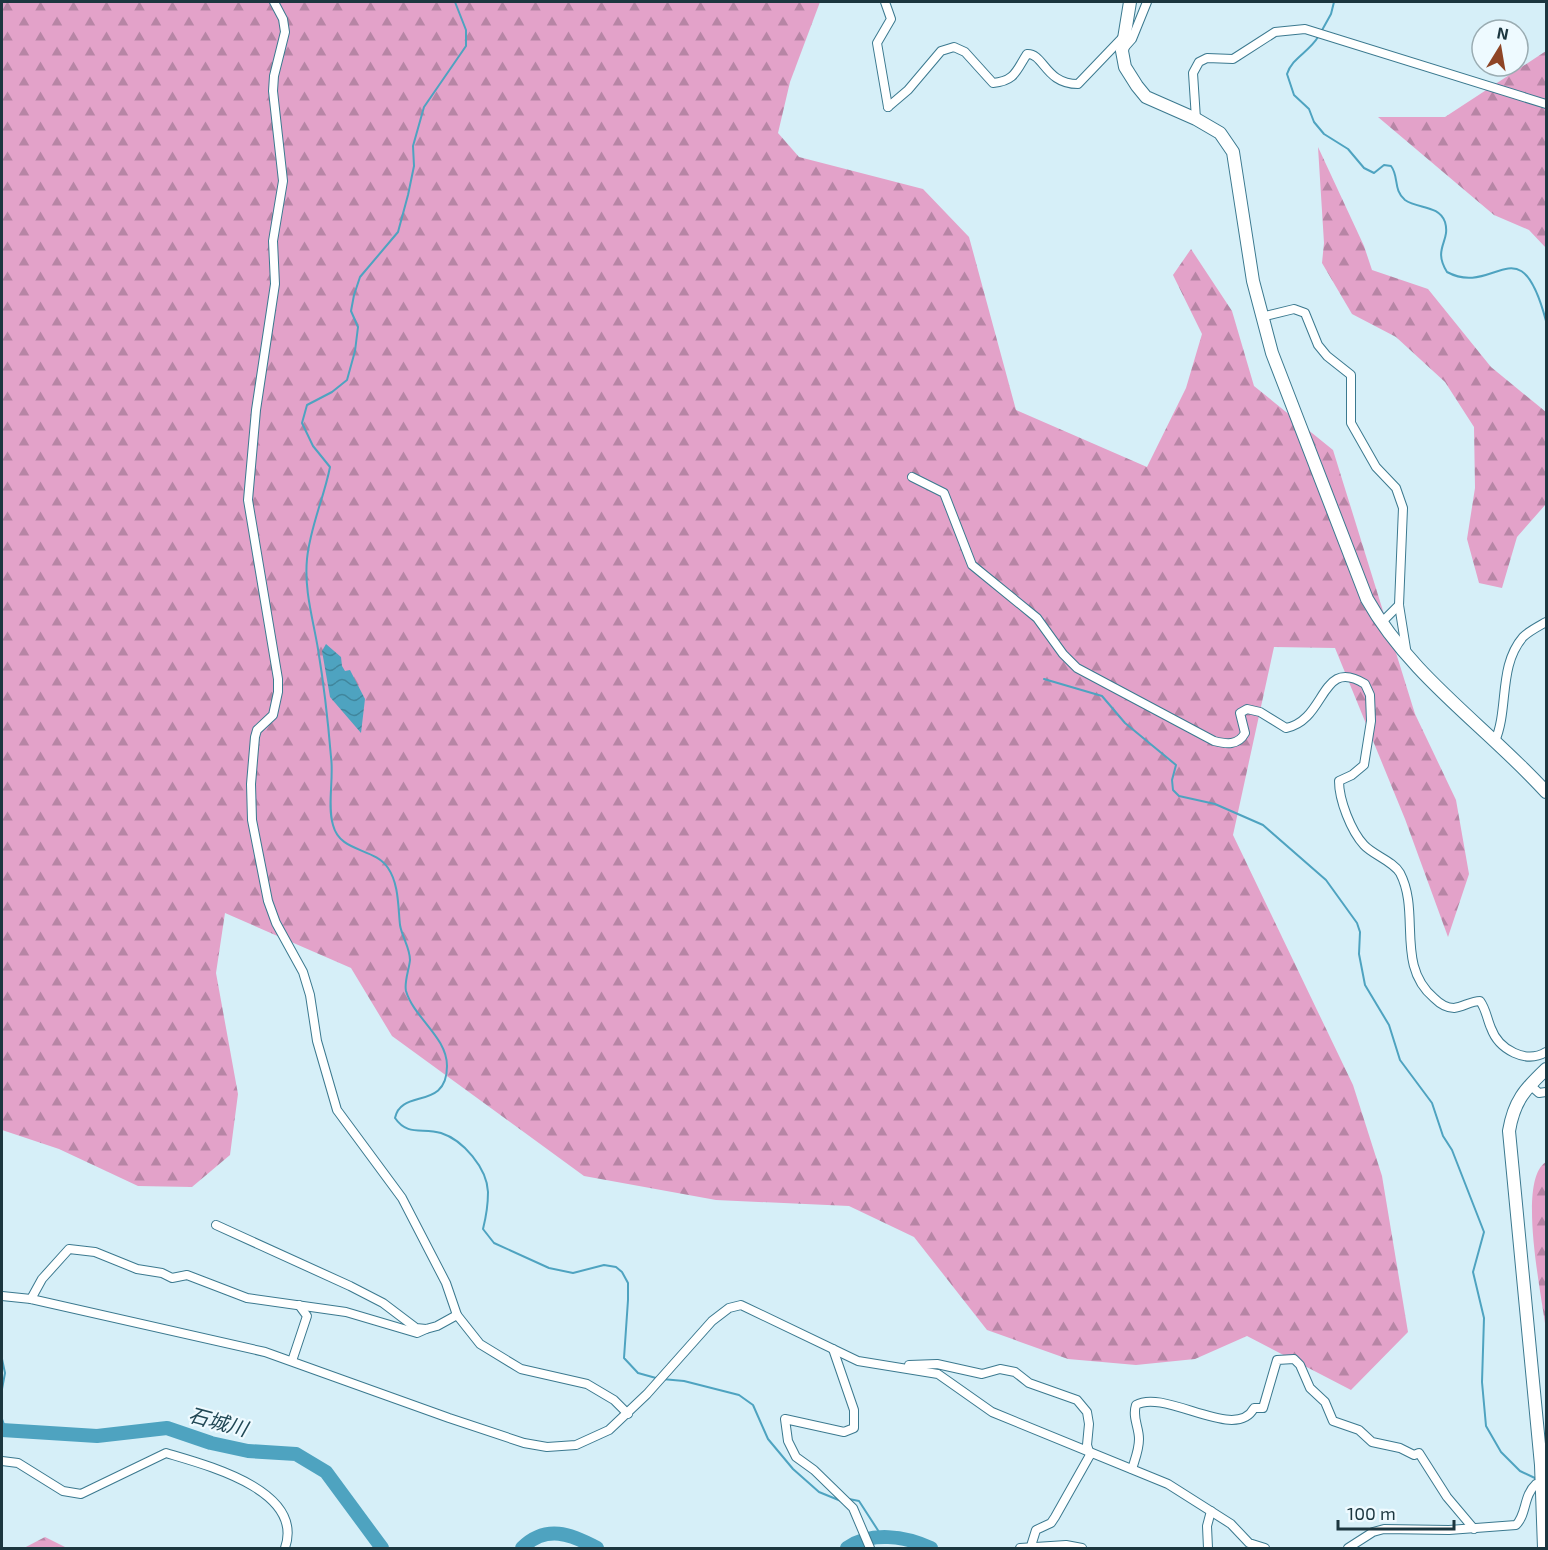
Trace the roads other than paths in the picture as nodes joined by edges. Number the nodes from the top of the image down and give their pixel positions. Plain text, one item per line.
1 (274, 2) edge
2 (885, 2) edge
3 (1130, 2) edge
4 (1147, 2) edge
5 (1124, 36) junction
6 (1122, 51) junction
7 (1546, 104) edge
8 (1196, 119) junction
9 (1261, 317) junction
10 (912, 477) dead end
11 (1399, 605) junction
12 (1546, 622) edge
13 (1381, 623) junction
14 (1408, 657) junction
15 (1495, 741) junction
16 (1546, 792) edge
17 (1546, 1052) edge
18 (1546, 1069) edge
19 (1530, 1085) junction
20 (1546, 1092) edge
21 (216, 1225) dead end
22 (2, 1296) edge
23 (31, 1299) junction
24 (299, 1305) junction
25 (457, 1315) junction
26 (426, 1329) junction
27 (833, 1349) junction
28 (292, 1361) junction
29 (900, 1368) junction
30 (628, 1414) junction
31 (1090, 1455) junction
32 (2, 1461) edge
33 (1544, 1463) edge
34 (1132, 1469) junction
35 (1542, 1485) junction
36 (1211, 1511) junction
37 (1474, 1529) junction
38 (1031, 1546) junction
39 (285, 1548) edge
40 (870, 1548) edge
41 (1020, 1548) edge
42 (1082, 1548) edge
43 (1208, 1548) edge
44 (1265, 1548) edge
45 (1348, 1548) edge
46 (1544, 1548) edge

1 - 25 street
2 - 5 street
3 - 5 street
4 - 6 street
5 - 6 street
6 - 8 street
7 - 8 street
8 - 9 street
9 - 11 street
9 - 13 street
10 - 17 street
11 - 13 street
11 - 14 street
12 - 15 street
13 - 14 street
14 - 15 street
15 - 16 street
18 - 19 street
19 - 20 street
19 - 33 street
21 - 26 street
22 - 23 street
23 - 24 street
23 - 28 street
24 - 26 street
24 - 28 street
25 - 26 street
25 - 30 street
27 - 29 street
27 - 30 street
27 - 40 street
28 - 30 street
29 - 31 street
29 - 31 street
31 - 34 street
31 - 38 street
32 - 39 street
33 - 35 street
34 - 36 street
34 - 37 street
35 - 37 street
35 - 46 street
36 - 43 street
36 - 44 street
37 - 45 street
38 - 41 street
38 - 42 street

